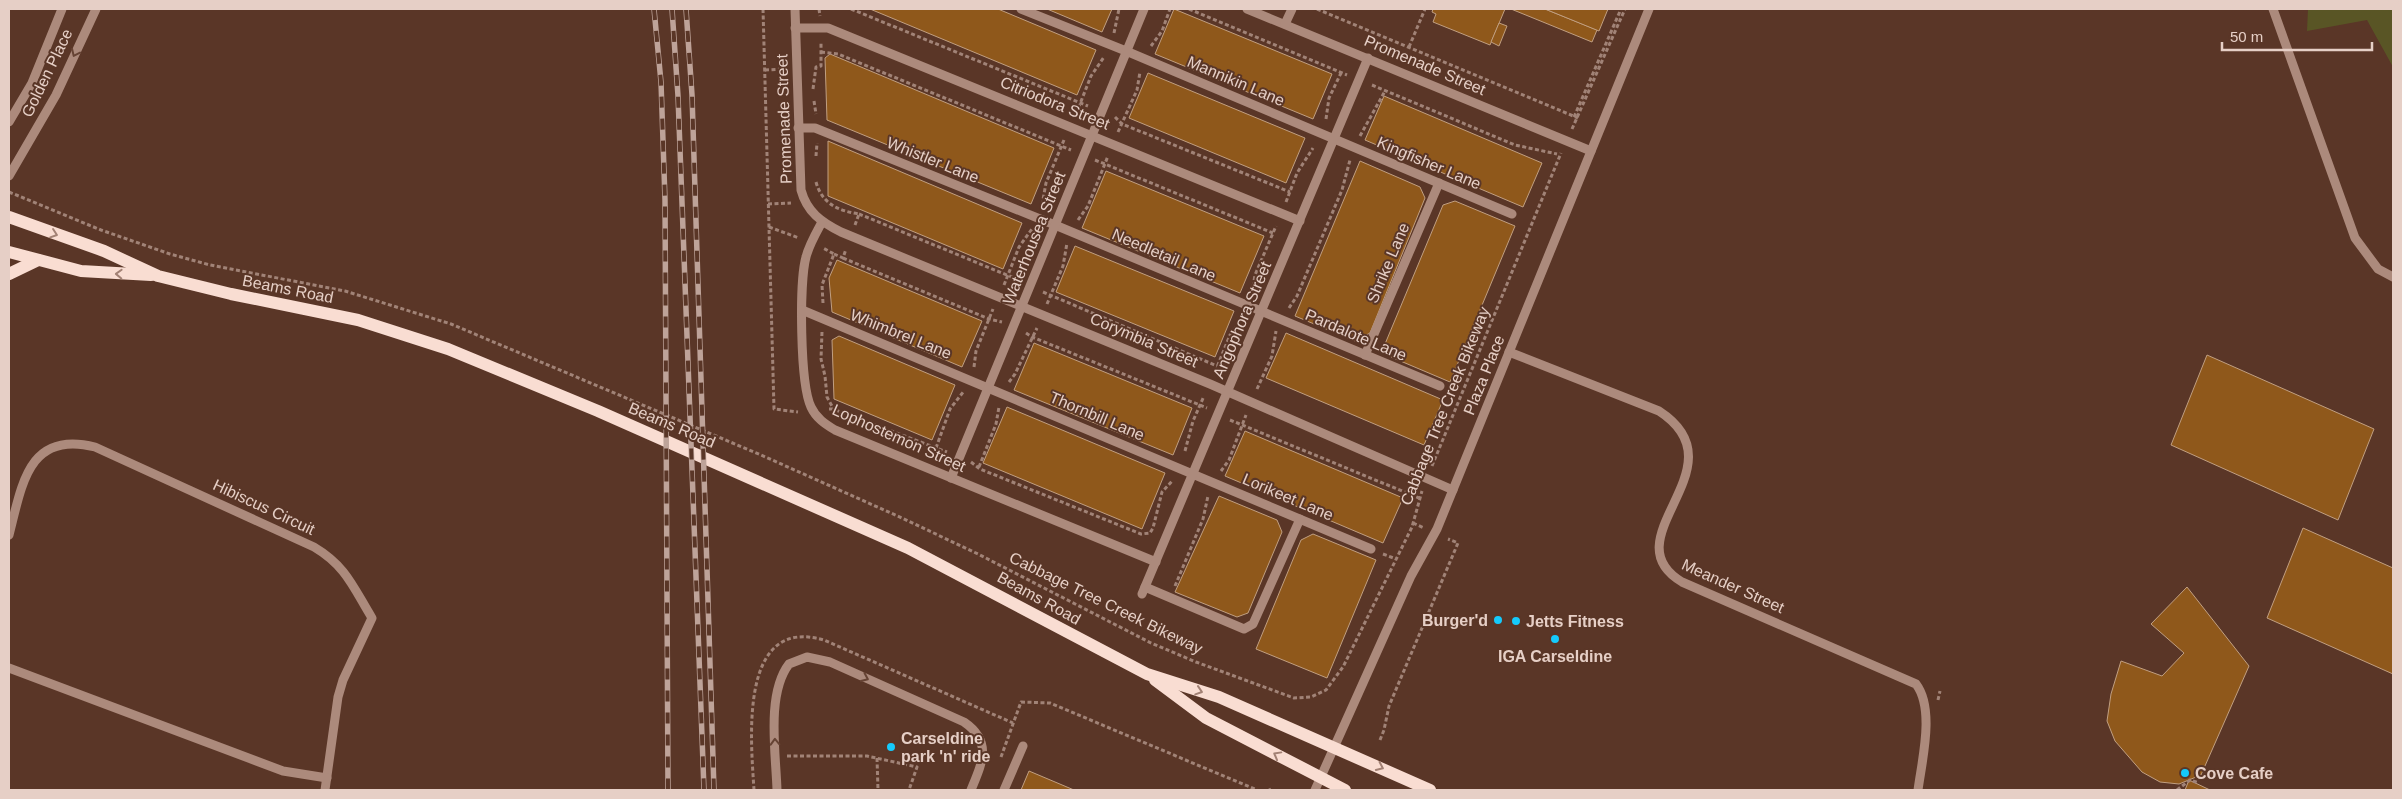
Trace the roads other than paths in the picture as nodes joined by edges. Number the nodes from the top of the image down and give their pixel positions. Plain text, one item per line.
1 (62, 9) edge
2 (96, 9) edge
3 (795, 9) edge
4 (1021, 9) edge
5 (1144, 9) edge
6 (1247, 9) edge
7 (1292, 9) edge
8 (1649, 9) edge
9 (2273, 9) edge
10 (1285, 24) junction
11 (795, 28) junction
12 (1126, 51) junction
13 (1368, 58) junction
14 (9, 122) edge
15 (798, 128) junction
16 (1092, 134) junction
17 (1334, 139) junction
18 (1591, 151) junction
19 (9, 176) edge
20 (1439, 183) junction
21 (1512, 214) dead end
22 (9, 217) edge
23 (1300, 221) junction
24 (822, 222) junction
25 (1055, 225) junction
26 (9, 252) edge
27 (38, 260) junction
28 (9, 274) edge
29 (158, 276) junction
30 (2393, 277) edge
31 (1022, 305) junction
32 (802, 310) junction
33 (1261, 312) junction
34 (1509, 352) junction
35 (1365, 355) junction
36 (989, 386) junction
37 (1440, 386) dead end
38 (1228, 391) junction
39 (1193, 473) junction
40 (951, 478) junction
41 (1454, 490) junction
42 (1300, 519) junction
43 (9, 535) edge
44 (1371, 549) dead end
45 (1156, 562) junction
46 (9, 668) edge
47 (1147, 674) junction
48 (1023, 746) dead end
49 (1335, 747) junction
50 (327, 778) junction
51 (1318, 784) edge
52 (326, 790) edge
53 (777, 790) edge
54 (971, 790) edge
55 (1004, 790) edge
56 (1344, 790) edge
57 (1430, 790) edge
58 (1918, 790) edge

1 - 14 street, Golden Place
2 -> 19 street, Golden Place
3 - 11 street, Promenade Street
4 - 12 street, Mannikin Lane
5 - 12 street, Waterhousea Street
6 - 10 street, Promenade Street
7 - 10 street
8 - 18 street, Plaza Place
9 - 30 street
10 - 13 street, Promenade Street
11 - 15 street, Promenade Street
11 - 16 street, Citriodora Street
12 - 16 street, Waterhousea Street
12 - 17 street, Mannikin Lane
13 - 17 street, Angophora Street
13 - 18 street, Promenade Street
15 - 24 street, Promenade Street
15 - 25 street, Whistler Lane
16 - 23 street, Citriodora Street
16 - 25 street, Waterhousea Street
17 - 20 street, Kingfisher Lane
17 - 23 street, Angophora Street
18 - 34 street, Plaza Place
20 - 21 street, Kingfisher Lane
20 - 35 street, Shrike Lane
22 -> 29 main road, Beams Road
23 - 33 street, Angophora Street
24 - 31 street, Corymbia Street
24 - 32 street, Lophostemon Street
25 - 31 street, Waterhousea Street
25 - 33 street, Needletail Lane
26 - 27 main road, Beams Road
27 - 28 main road
29 -> 27 main road, Beams Road
29 - 47 main road, Beams Road
31 - 36 street, Waterhousea Street
31 - 38 street, Corymbia Street
32 - 36 street, Whimbrel Lane
32 - 40 street, Lophostemon Street
33 - 35 street, Pardalote Lane
33 - 38 street, Angophora Street
34 - 41 street, Plaza Place
34 - 58 street, Meander Street
35 - 37 street, Pardalote Lane
36 - 39 street, Thornbill Lane
36 - 40 street, Waterhousea Street
38 - 39 street, Angophora Street
38 - 41 street, Corymbia Street
39 - 42 street, Lorikeet Lane
39 - 45 street, Angophora Street
40 - 45 street, Lophostemon Street
41 - 49 street, Plaza Place
42 - 44 street, Lorikeet Lane
42 - 45 street, Angophora Street
43 - 50 street, Hibiscus Circuit
46 - 50 street
47 -> 49 main road, Beams Road
51 -> 47 main road, Beams Road
48 - 55 street
49 - 51 street
49 -> 57 main road, Beams Road
50 - 52 street, Hibiscus Circuit
51 - 56 main road, Beams Road
53 -> 54 street

